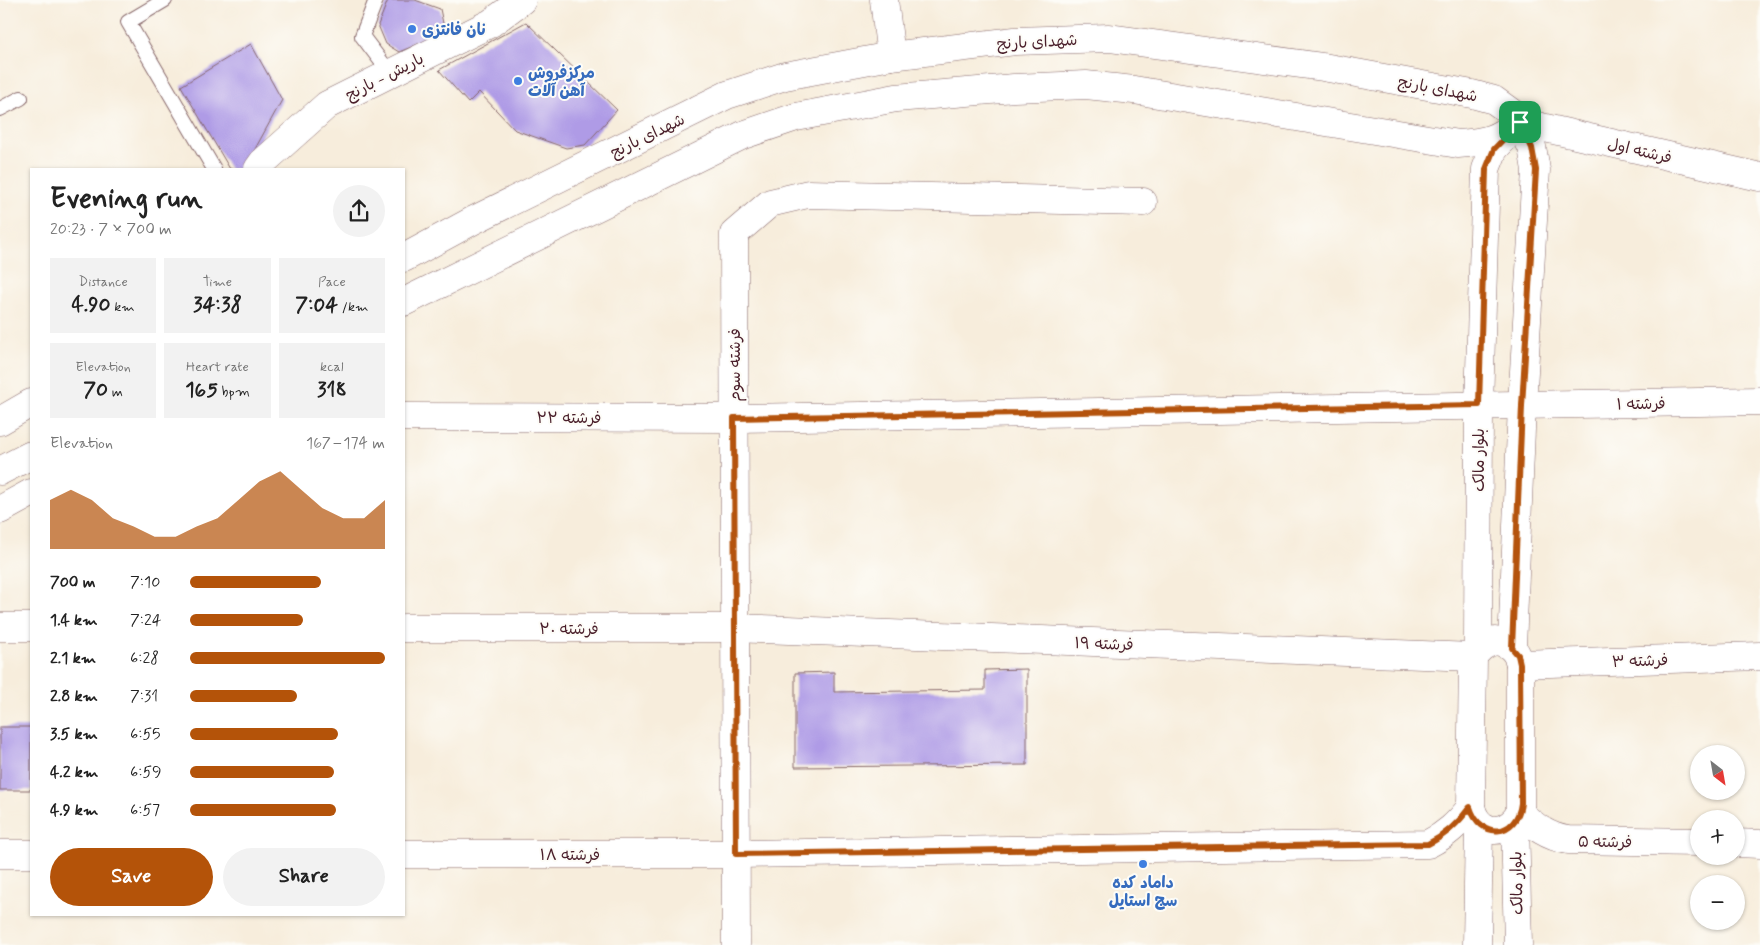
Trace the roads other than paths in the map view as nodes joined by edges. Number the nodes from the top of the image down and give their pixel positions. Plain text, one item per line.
1 (165, 0) edge
2 (376, 0) edge
3 (884, 0) edge
4 (519, 1) edge
5 (891, 56) junction
6 (390, 73) junction
7 (21, 98) dead end
8 (0, 109) edge
9 (1520, 122) junction
10 (213, 168) edge
11 (259, 168) edge
12 (1760, 178) edge
13 (1143, 202) dead end
14 (405, 257) edge
15 (405, 302) edge
16 (1760, 401) edge
17 (30, 404) edge
18 (1479, 405) junction
19 (1522, 406) junction
20 (405, 417) edge
21 (734, 418) junction
22 (0, 421) edge
23 (30, 456) edge
24 (0, 471) edge
25 (30, 494) edge
26 (0, 510) edge
27 (0, 626) edge
28 (30, 627) edge
29 (405, 628) edge
30 (735, 628) junction
31 (1476, 653) junction
32 (1516, 656) junction
33 (1760, 656) edge
34 (1475, 816) junction
35 (1517, 818) junction
36 (1690, 842) edge
37 (1745, 843) edge
38 (1760, 844) edge
39 (0, 854) edge
40 (30, 854) edge
41 (405, 854) edge
42 (736, 854) junction
43 (736, 945) edge
44 (1477, 945) edge
45 (1518, 945) edge

1 - 10 lane
2 - 6 lane
3 - 5 street
4 - 6 street, باریش - بارنج
5 - 9 street, شهدای بارنج
5 - 14 street, شهدای بارنج
6 - 11 street, باریش - بارنج
7 - 8 lane
9 - 12 street, فرشته اول
9 - 15 street
9 - 18 street, بلوار مالک
9 - 19 street
13 - 21 street, فرشته سوم
16 - 19 street, فرشته ۱
17 - 22 street
18 - 19 street, فرشته ۱
18 - 21 street, ۲۲ فرشته
18 - 31 street, بلوار مالک
19 - 32 street
20 - 21 street, ۲۲ فرشته
21 - 30 street, فرشته سوم
23 - 24 street
25 - 26 street
27 - 28 street
29 - 30 street, ۲۰ فرشته
30 - 31 street, ۱۹ فرشته
30 - 42 street, فرشته سوم
31 - 32 street, ۱۹ فرشته
31 - 34 street, بلوار مالک
32 - 33 street, فرشته ۳
32 - 35 street, بلوار مالک
34 - 35 street
34 - 42 street, ۱۸ فرشته
34 - 44 street
35 - 36 street, فرشته ۵
35 - 45 street, بلوار مالک
37 - 38 street
39 - 40 street
41 - 42 street, ۱۸ فرشته
42 - 43 street, فرشته سوم

